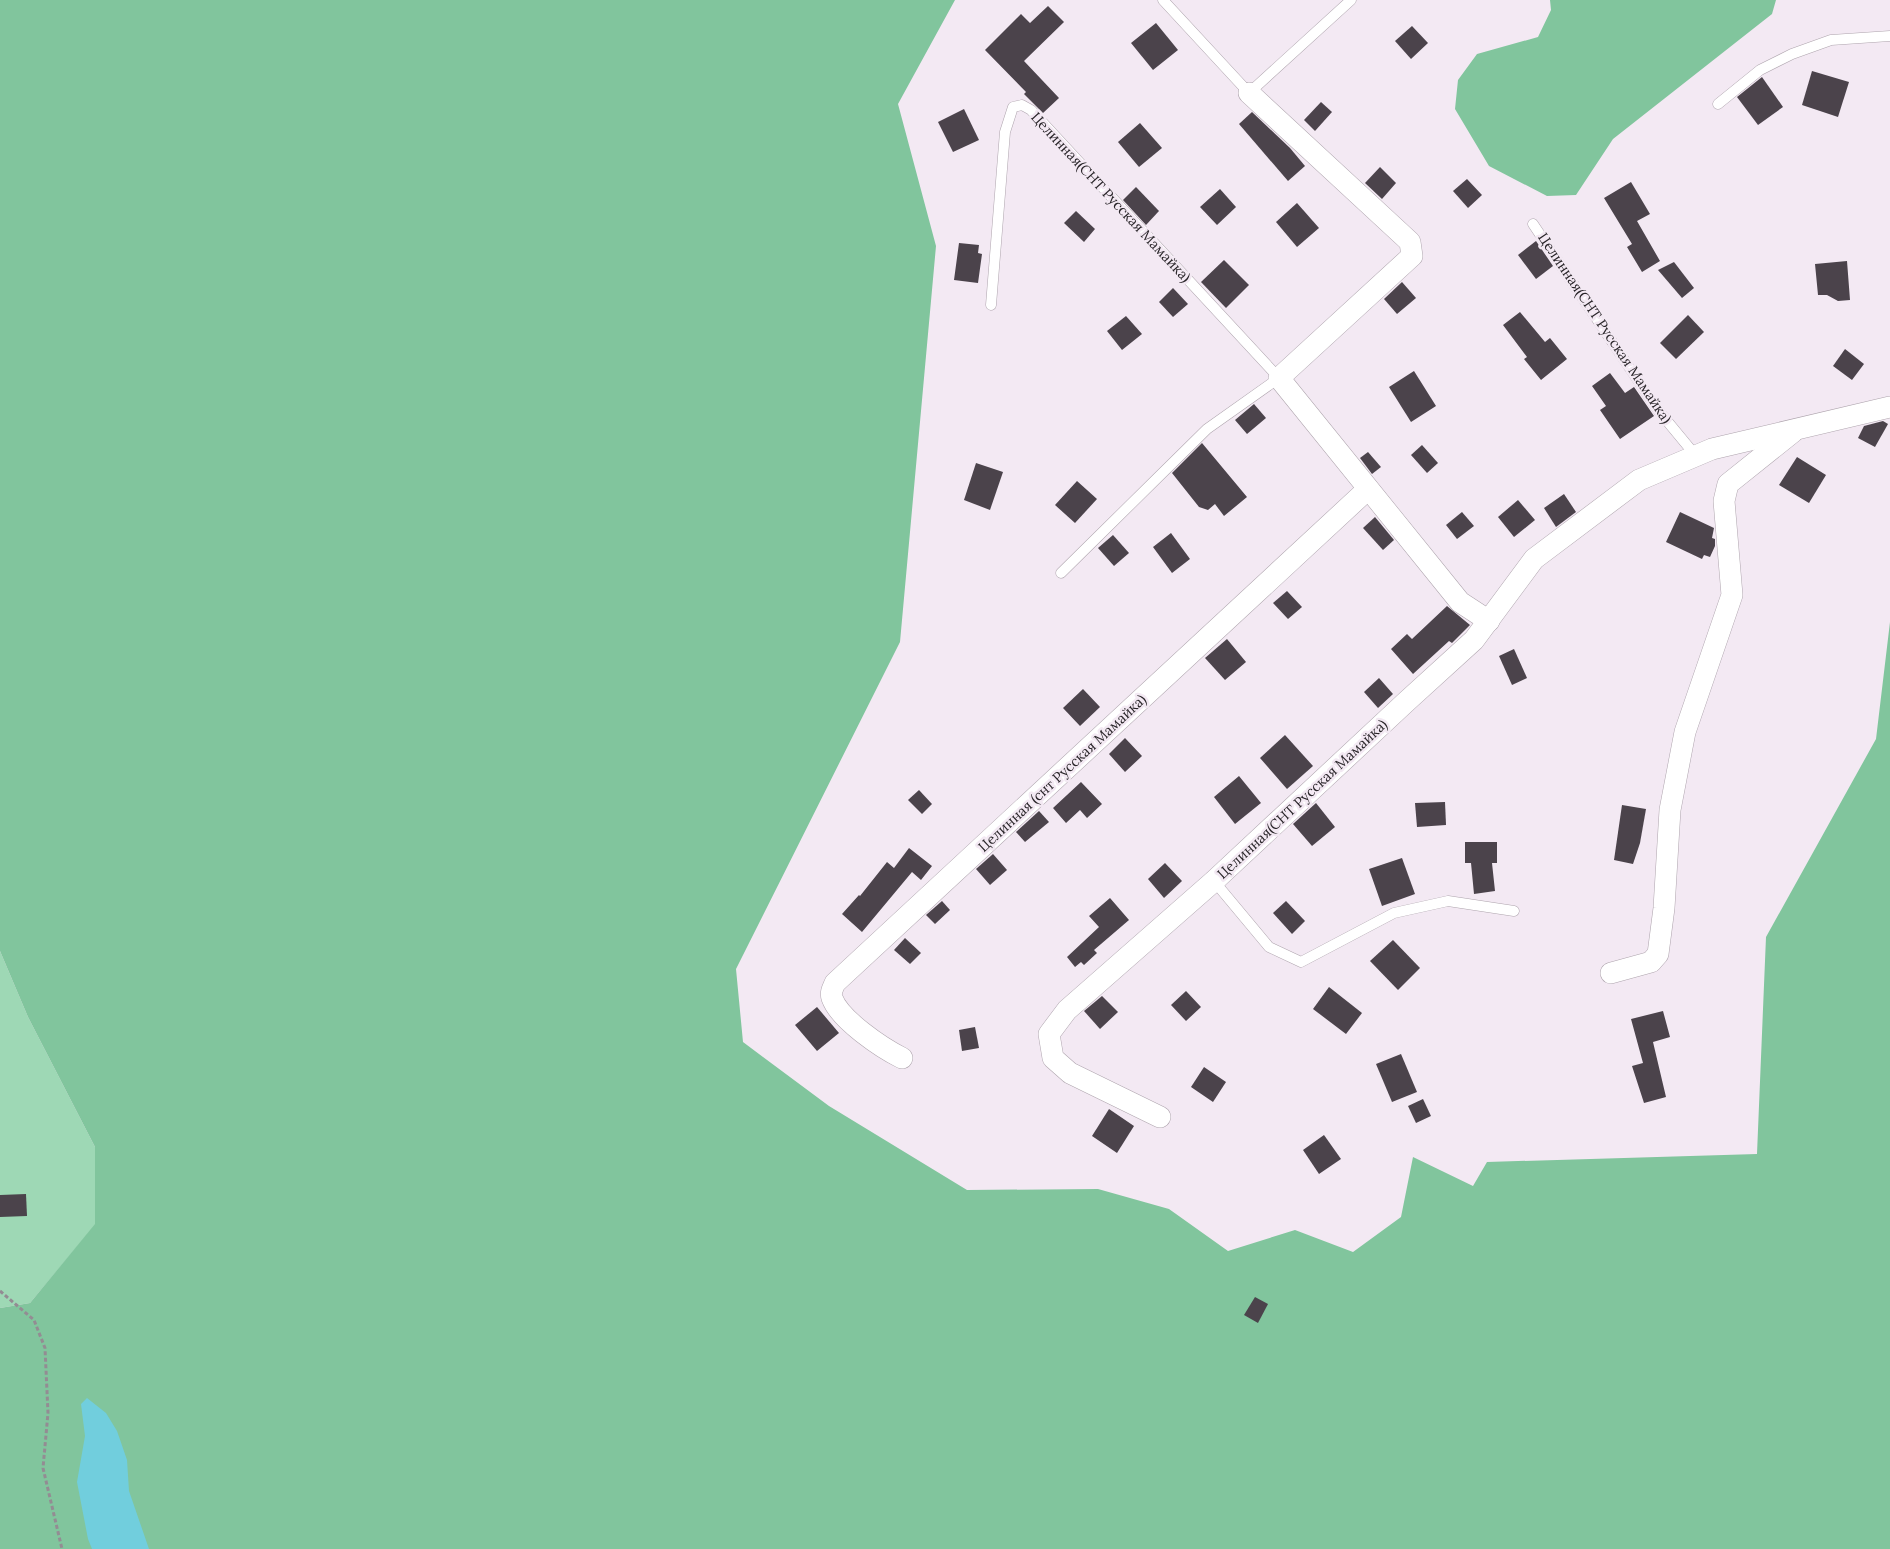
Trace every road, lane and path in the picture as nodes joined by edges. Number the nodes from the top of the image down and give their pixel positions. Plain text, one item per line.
1 (1163, 0) edge
2 (1351, 0) edge
3 (1890, 36) edge
4 (1249, 93) junction
5 (1718, 104) dead end
6 (1533, 224) dead end
7 (991, 305) dead end
8 (1279, 378) junction
9 (1890, 406) edge
10 (1797, 429) junction
11 (1696, 456) junction
12 (1368, 489) junction
13 (1062, 573) dead end
14 (1489, 621) junction
15 (1214, 881) junction
16 (1514, 911) dead end
17 (1611, 973) dead end
18 (902, 1058) dead end
19 (1160, 1117) dead end
20 (0, 1291) edge
21 (62, 1549) edge

1 - 4 lane
2 - 4 lane
3 - 5 lane
4 - 8 street
6 - 11 lane, Целинная(СНТ Русская Мамайка)
7 - 8 lane, Целинная(СНТ Русская Мамайка)
8 - 12 street, Целинная(СНТ Русская Мамайка)
8 - 13 lane
9 - 10 street, Целинная(СНТ Русская Мамайка)
10 - 11 street, Целинная(СНТ Русская Мамайка)
10 - 17 street
11 - 14 street, Целинная(СНТ Русская Мамайка)
12 - 14 street, Целинная(СНТ Русская Мамайка)
12 - 18 street, Целинная (снт Русская Мамайка)
14 - 15 street, Целинная(СНТ Русская Мамайка)
15 - 16 lane, Целинная(СНТ Русская Мамайка)
15 - 19 street
20 - 21 path

